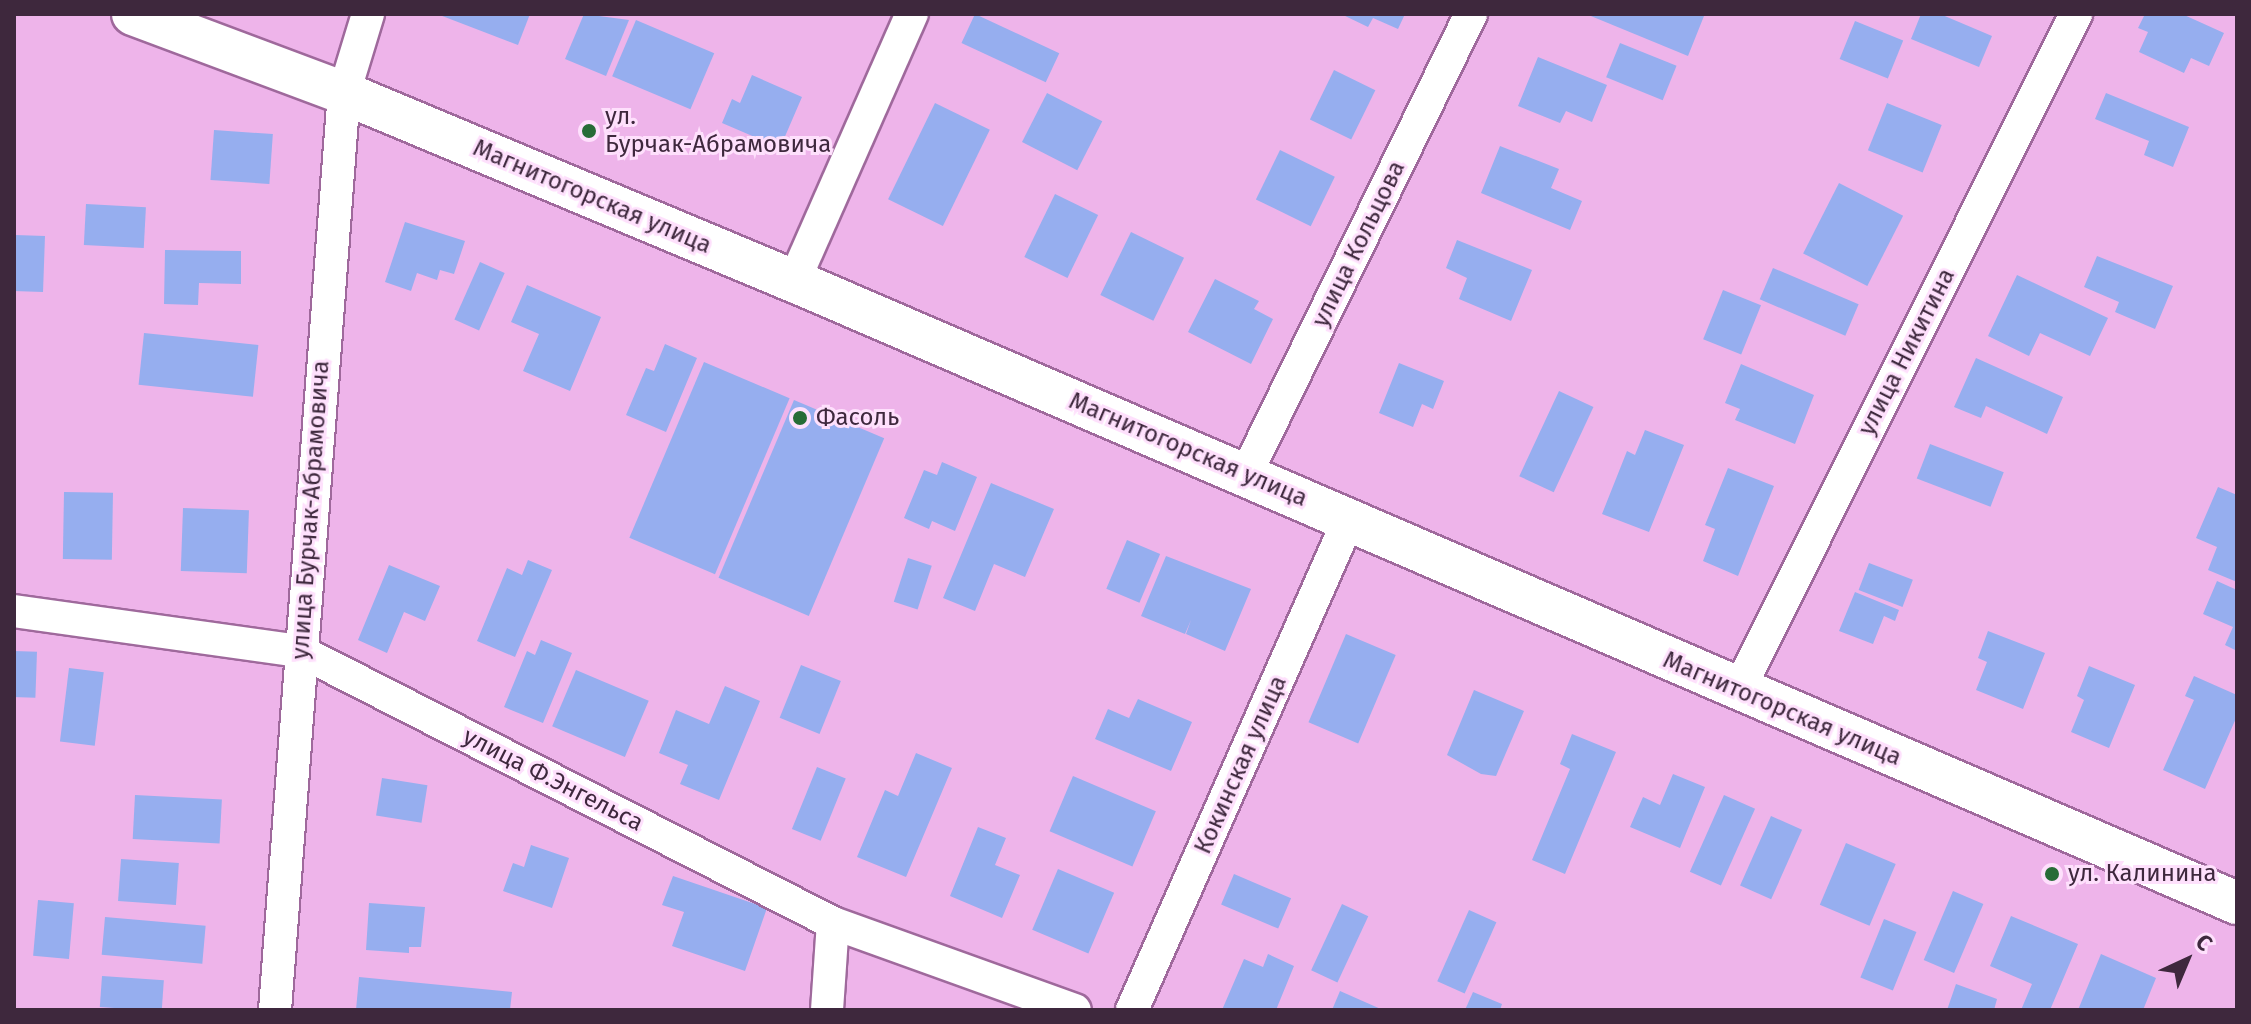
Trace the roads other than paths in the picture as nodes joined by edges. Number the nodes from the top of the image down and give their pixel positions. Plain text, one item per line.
1 (133, 14) edge
2 (368, 14) edge
3 (912, 14) edge
4 (1471, 14) edge
5 (2076, 14) edge
6 (344, 93) junction
7 (794, 281) junction
8 (1246, 474) junction
9 (1349, 519) junction
10 (14, 611) edge
11 (300, 651) junction
12 (1738, 691) junction
13 (2237, 903) edge
14 (833, 923) junction
15 (275, 1010) edge
16 (827, 1010) edge
17 (1075, 1010) edge
18 (1132, 1010) edge

1 - 6 street, Магнитогорская улица
2 - 6 street, улица Бурчак-Абрамовича
3 - 7 street
4 - 8 street, улица Кольцова
5 - 12 street, улица Никитина
6 - 7 street, Магнитогорская улица
6 - 11 street, улица Бурчак-Абрамовича
7 - 8 street, Магнитогорская улица
8 - 9 street, Магнитогорская улица
9 - 12 street, Магнитогорская улица
9 - 18 street, Кокинская улица
10 - 11 street, улица Ф.Энгельса
11 - 14 street, улица Ф.Энгельса
11 - 15 street, улица Бурчак-Абрамовича
12 - 13 street, Магнитогорская улица
14 - 16 street
14 - 17 street, улица Ф.Энгельса

